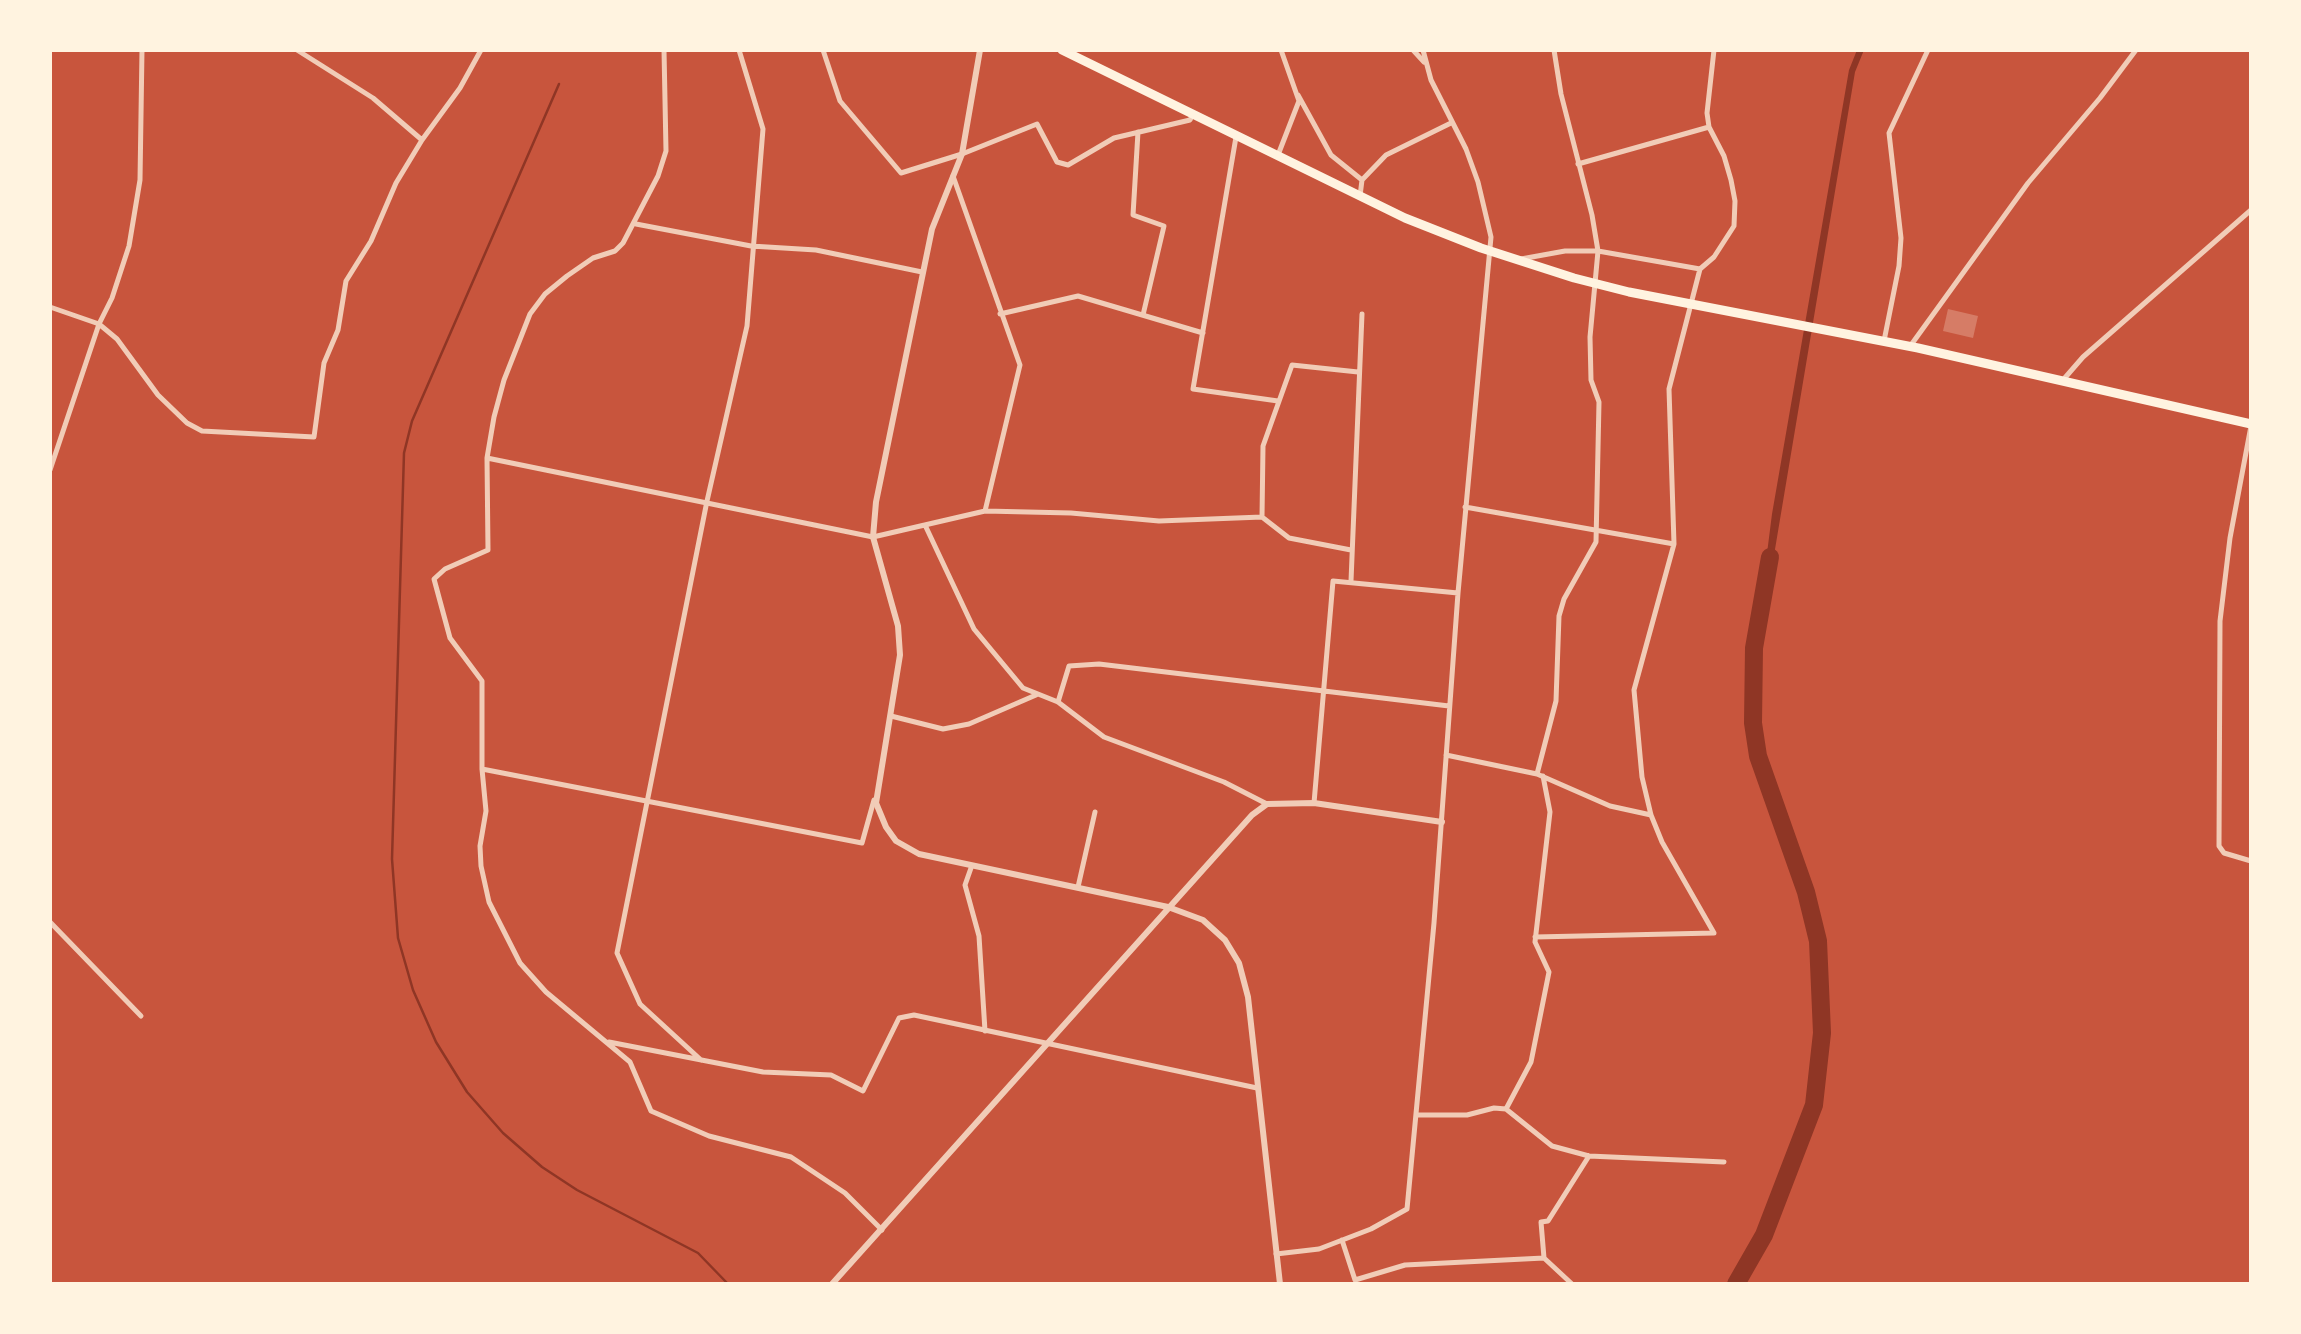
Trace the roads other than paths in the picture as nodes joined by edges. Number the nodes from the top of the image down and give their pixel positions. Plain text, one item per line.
1 (142, 50) edge
2 (298, 50) edge
3 (480, 50) edge
4 (664, 50) edge
5 (739, 50) edge
6 (822, 50) edge
7 (980, 50) edge
8 (1062, 50) edge
9 (1281, 50) edge
10 (1413, 50) edge
11 (1423, 50) edge
12 (1554, 50) edge
13 (1714, 50) edge
14 (1928, 50) edge
15 (2136, 50) edge
16 (1426, 63) junction
17 (1298, 95) junction
18 (1194, 114) junction
19 (1452, 122) junction
20 (1709, 126) junction
21 (1138, 132) junction
22 (1236, 134) junction
23 (422, 140) junction
24 (962, 154) junction
25 (1278, 155) junction
26 (1578, 164) junction
27 (954, 176) junction
28 (1362, 180) junction
29 (1360, 196) junction
30 (2251, 210) edge
31 (636, 224) junction
32 (751, 246) junction
33 (1490, 251) junction
34 (1598, 251) junction
35 (1518, 260) junction
36 (1700, 269) junction
37 (922, 272) junction
38 (1597, 285) junction
39 (1692, 304) junction
40 (50, 308) edge
41 (1000, 314) junction
42 (1362, 314) dead end
43 (1143, 316) junction
44 (99, 324) junction
45 (1203, 333) junction
46 (1884, 341) junction
47 (1910, 347) junction
48 (1358, 372) junction
49 (2063, 383) junction
50 (1278, 400) junction
51 (2251, 425) edge
52 (488, 458) junction
53 (50, 470) edge
54 (708, 501) junction
55 (1466, 508) junction
56 (985, 511) junction
57 (1262, 517) junction
58 (925, 525) junction
59 (1596, 530) junction
60 (873, 537) junction
61 (1674, 544) junction
62 (1351, 550) junction
63 (1351, 581) junction
64 (1458, 592) junction
65 (1323, 690) junction
66 (1036, 695) junction
67 (1058, 702) junction
68 (1449, 706) junction
69 (891, 716) junction
70 (1446, 755) junction
71 (482, 769) junction
72 (1540, 775) junction
73 (876, 795) junction
74 (647, 803) junction
75 (1314, 803) junction
76 (1267, 804) junction
77 (1095, 812) dead end
78 (1651, 816) junction
79 (1442, 822) junction
80 (2251, 860) edge
81 (970, 868) junction
82 (1078, 889) junction
83 (1168, 908) junction
84 (50, 922) edge
85 (1535, 937) junction
86 (141, 1016) dead end
87 (985, 1031) junction
88 (606, 1042) junction
89 (1046, 1044) junction
90 (701, 1060) junction
91 (1258, 1088) junction
92 (1506, 1109) junction
93 (1416, 1116) junction
94 (1589, 1156) junction
95 (1724, 1162) dead end
96 (882, 1230) junction
97 (1342, 1240) junction
98 (1276, 1254) junction
99 (1544, 1258) junction
100 (832, 1284) edge
101 (1280, 1284) edge
102 (1572, 1284) edge

1 - 44 street
2 - 23 street
3 - 23 street
4 - 31 street
5 - 32 street
6 - 24 street
7 - 24 street
8 - 18 main road
9 - 17 street
10 - 16 street
11 - 16 street
12 - 26 street
13 - 20 street
14 - 46 street
15 - 47 street
16 - 19 street
17 - 25 street
17 - 28 street
18 - 21 street
18 - 22 main road
19 - 28 street
19 - 33 street
20 - 26 street
20 - 36 street
21 - 24 street
21 - 43 street
22 - 25 main road
22 - 45 street
23 - 44 street
24 - 27 street
25 - 29 main road
26 - 34 street
27 - 37 street
27 - 41 street
28 - 29 street
29 - 33 main road
30 - 49 street
31 - 32 street
31 - 52 street
32 - 37 street
32 - 54 street
33 - 35 main road
33 - 55 street
34 - 35 street
34 - 36 street
34 - 38 street
35 - 38 main road
36 - 39 street
37 - 60 street
38 - 39 main road
38 - 59 street
39 - 46 main road
39 - 61 street
40 - 44 street
41 - 43 street
41 - 56 street
42 - 48 street
43 - 45 street
44 - 53 street
45 - 50 street
46 - 47 main road
47 - 49 main road
48 - 50 street
48 - 62 street
49 - 51 main road
50 - 57 street
51 - 80 street
52 - 54 street
52 - 71 street
54 - 60 street
54 - 74 street
55 - 59 street
55 - 64 street
56 - 57 street
56 - 58 street
57 - 62 street
58 - 60 street
58 - 66 street
59 - 61 street
59 - 72 street
60 - 69 street
61 - 78 street
62 - 63 street
63 - 64 street
63 - 65 street
64 - 68 street
65 - 67 street
65 - 68 street
65 - 75 street
66 - 67 street
66 - 69 street
67 - 76 street
68 - 70 street
69 - 73 street
70 - 72 street
70 - 79 street
71 - 74 street
71 - 88 street
72 - 78 street
72 - 85 street
73 - 74 street
73 - 81 street
74 - 90 street
75 - 76 street
75 - 79 street
76 - 83 street
77 - 82 street
78 - 85 street
79 - 93 street
81 - 82 street
81 - 87 street
82 - 83 street
83 - 89 street
83 - 91 street
84 - 86 street
85 - 92 street
87 - 89 street
87 - 90 street
88 - 90 street
88 - 96 street
89 - 91 street
89 - 96 street
91 - 98 street
92 - 93 street
92 - 94 street
93 - 97 street
94 - 95 street
94 - 99 street
96 - 100 street
97 - 98 street
97 - 99 street
98 - 101 street
99 - 102 street

